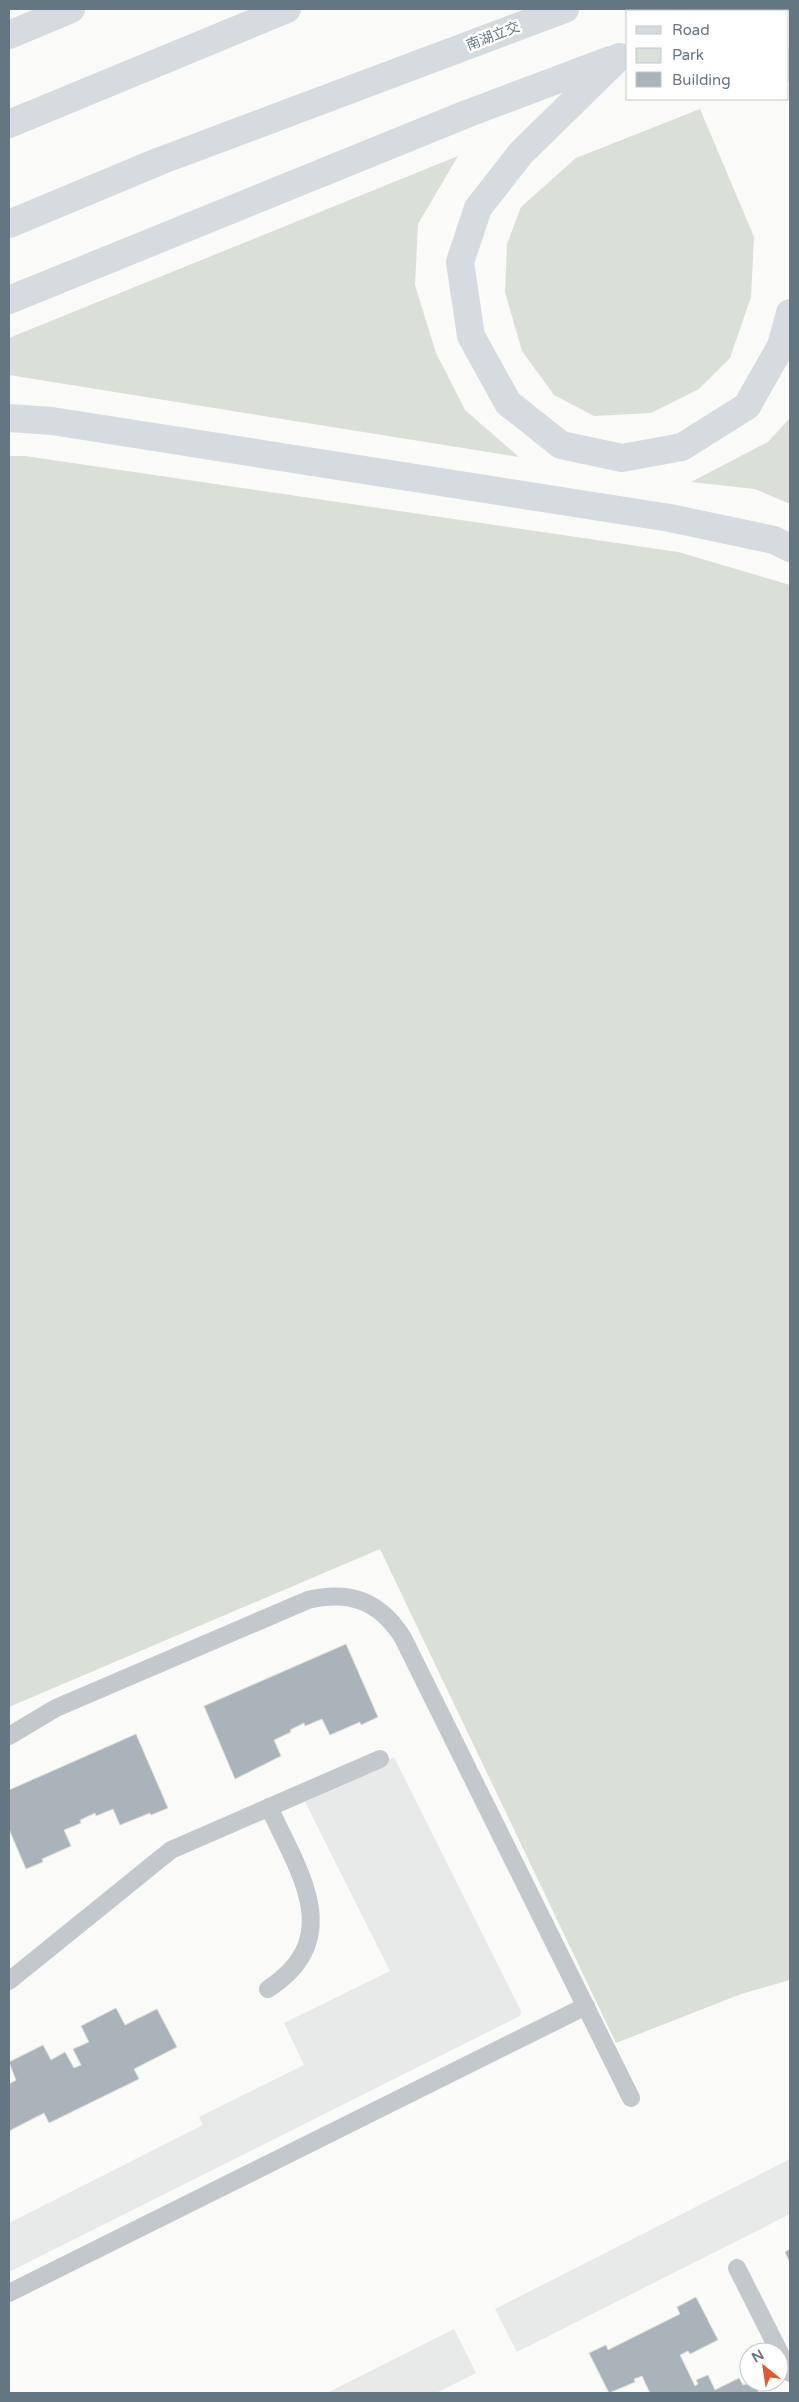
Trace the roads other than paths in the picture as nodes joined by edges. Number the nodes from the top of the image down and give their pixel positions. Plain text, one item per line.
1 (71, 9) edge
2 (287, 9) edge
3 (565, 9) edge
4 (9, 35) edge
5 (623, 55) edge
6 (9, 124) edge
7 (9, 224) edge
8 (9, 300) edge
9 (790, 313) edge
10 (9, 418) edge
11 (790, 548) edge
12 (9, 1736) edge
13 (380, 1759) dead end
14 (269, 1807) junction
15 (9, 1981) edge
16 (268, 1989) dead end
17 (586, 2006) junction
18 (631, 2098) dead end
19 (737, 2268) dead end
20 (9, 2293) edge
21 (790, 2373) edge

1 - 4 main road
2 - 6 main road
3 - 7 main road, 南湖立交
5 - 8 main road
5 - 9 main road
10 - 11 main road
12 - 17 lane
13 - 14 lane
14 - 15 lane
14 - 16 lane
17 - 18 lane
17 - 20 lane
19 - 21 lane

